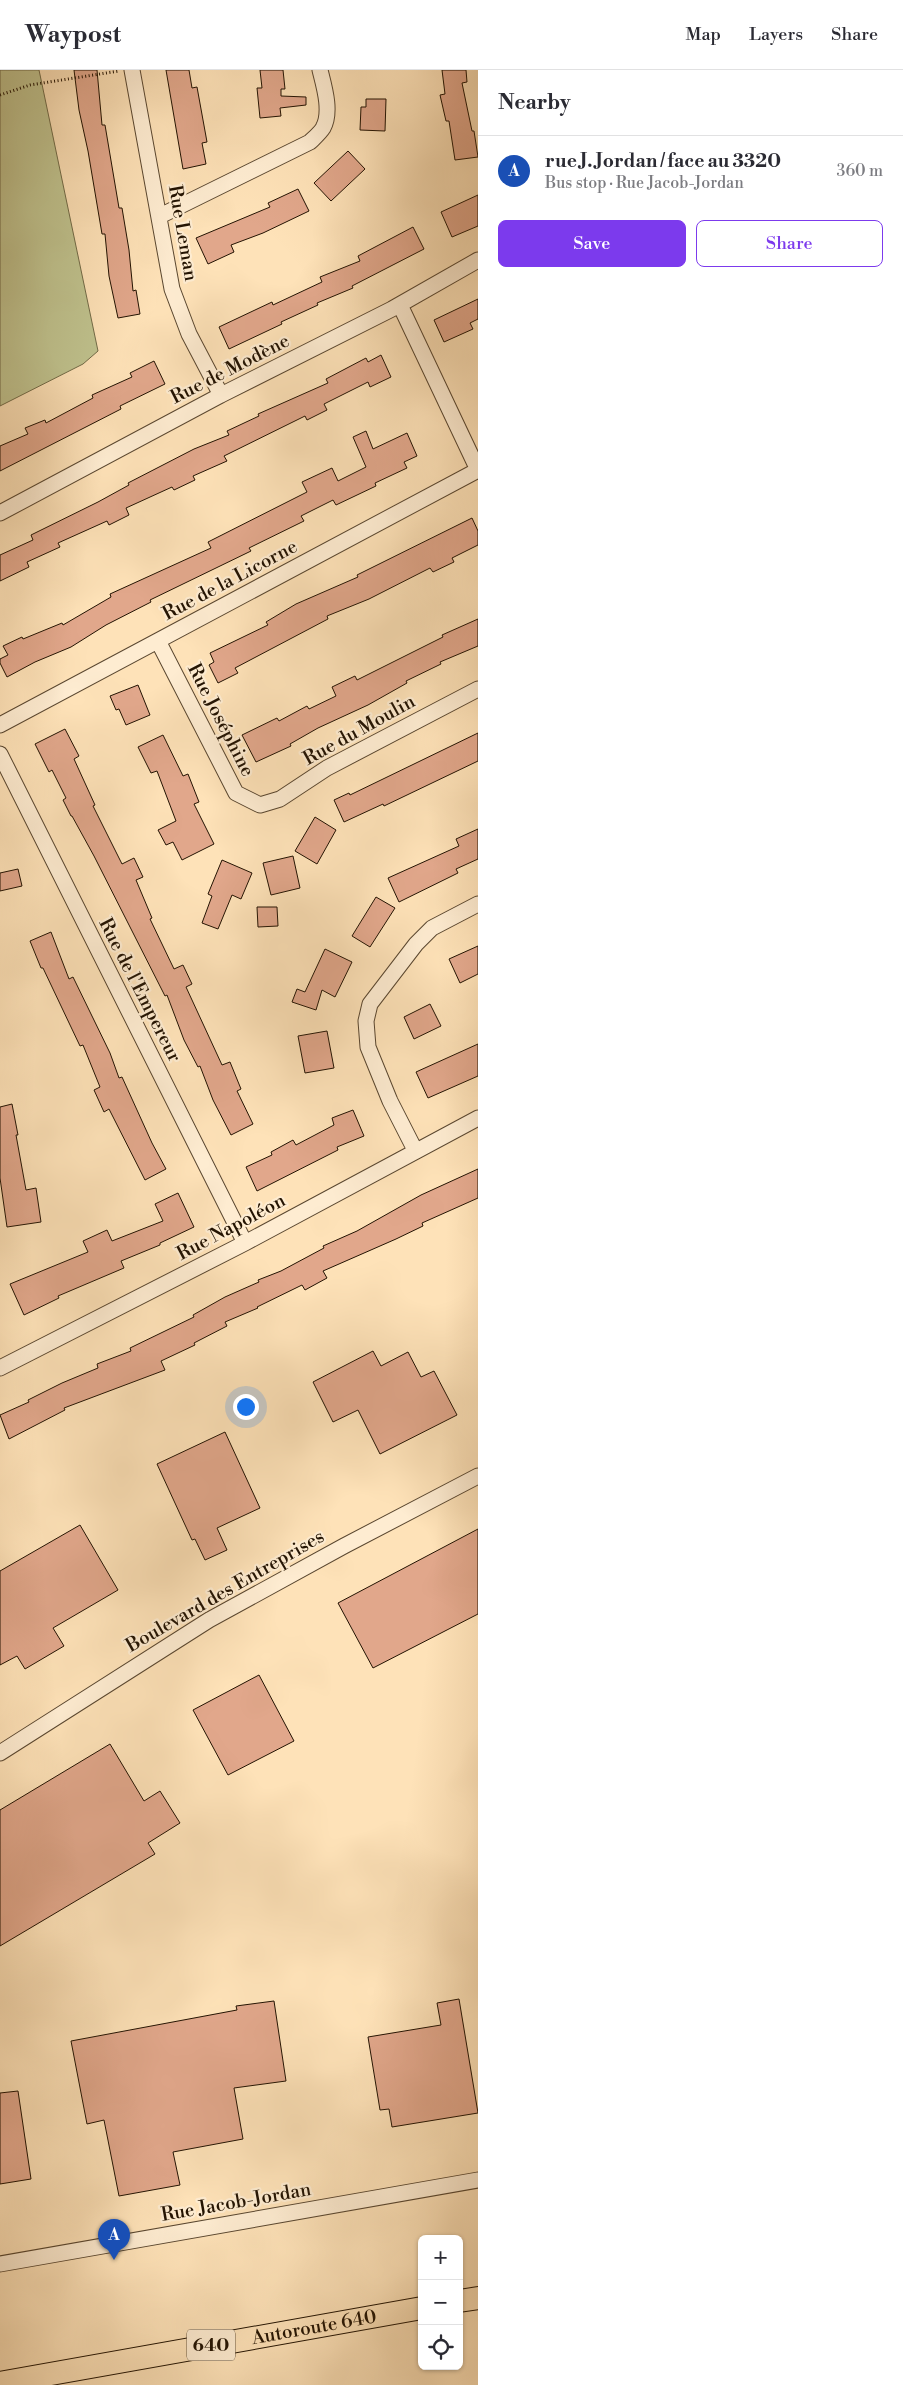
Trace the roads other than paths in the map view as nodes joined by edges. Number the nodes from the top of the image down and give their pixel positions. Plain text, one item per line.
1 (132, 70) edge
2 (320, 70) edge
3 (160, 216) junction
4 (478, 260) edge
5 (400, 305) junction
6 (220, 396) junction
7 (478, 470) edge
8 (0, 513) edge
9 (158, 641) junction
10 (478, 689) edge
11 (0, 725) edge
12 (0, 754) edge
13 (260, 804) joint
14 (478, 904) edge
15 (478, 1118) edge
16 (415, 1150) junction
17 (245, 1243) junction
18 (0, 1368) edge
19 (478, 1476) edge
20 (0, 1753) edge
21 (478, 2180) edge
22 (0, 2264) edge
23 (478, 2298) edge
24 (463, 2300) edge
25 (418, 2309) edge
26 (0, 2383) edge

1 - 3 street, Rue Leman
2 - 3 street
3 - 6 street, Rue Leman
4 - 5 street, Rue de Modène
5 - 6 street, Rue de Modène
5 - 7 street
6 - 8 street, Rue de Modène
7 - 9 street, Rue de la Licorne
9 - 11 street, Rue de la Licorne
9 - 13 street, Rue Joséphine
10 - 13 street, Rue du Moulin
12 - 17 street, Rue de l'Empereur
14 - 16 street
15 - 16 street, Rue Napoléon
16 - 17 street, Rue Napoléon
17 - 18 street, Rue Napoléon
19 - 20 street, Boulevard des Entreprises
21 - 22 street, Rue Jacob-Jordan
23 - 24 highway
25 - 26 highway, Autoroute 640 / 640

